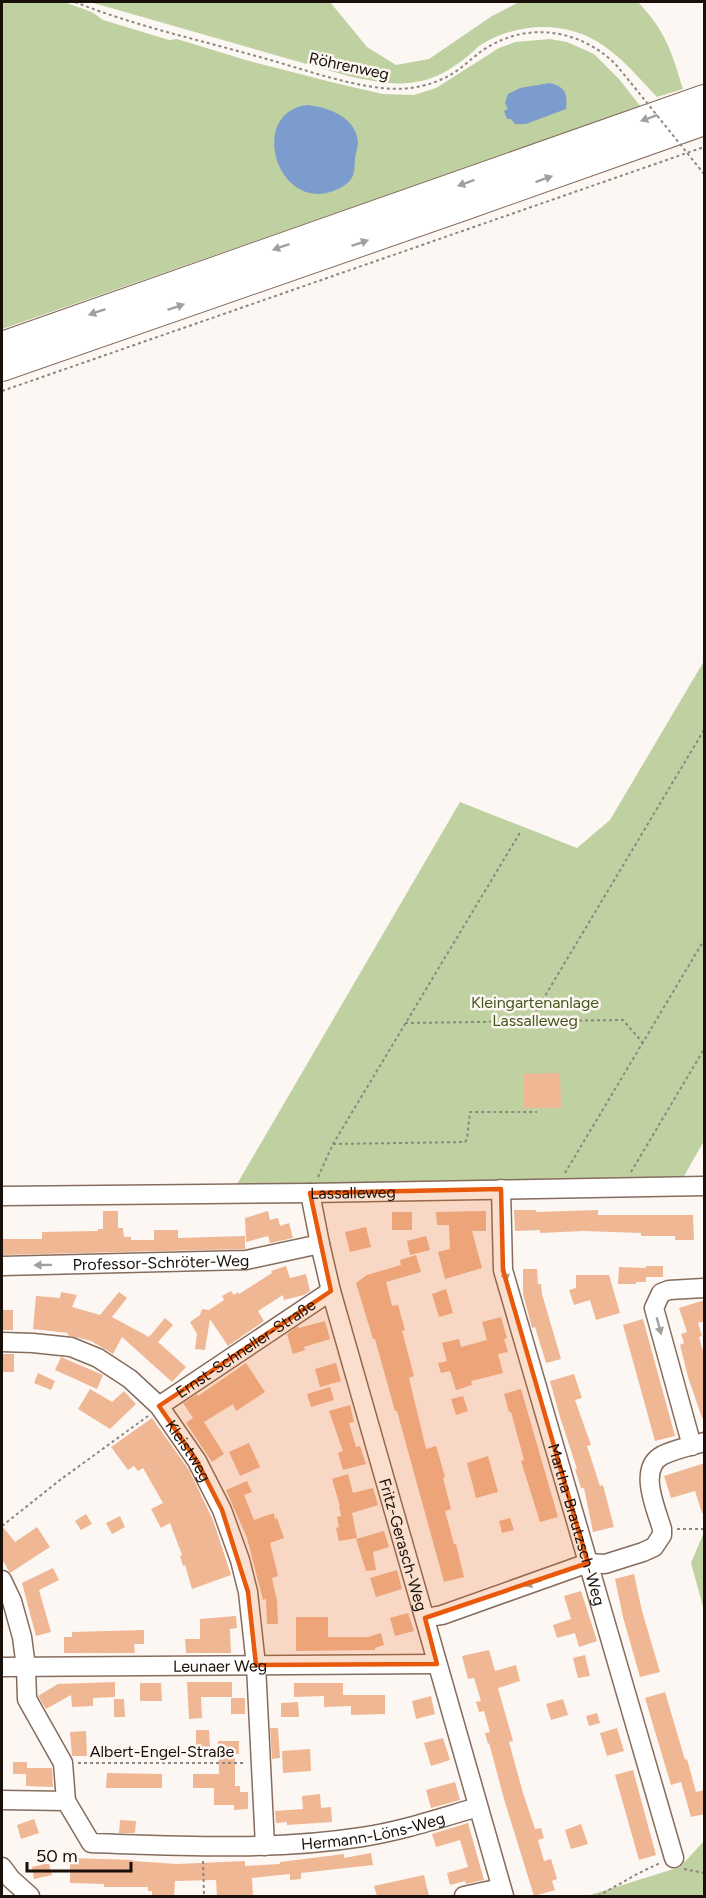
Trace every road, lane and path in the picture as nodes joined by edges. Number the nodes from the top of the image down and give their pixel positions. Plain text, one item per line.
1 (75, 2) edge
2 (705, 98) edge
3 (705, 122) edge
4 (705, 147) edge
5 (705, 174) edge
6 (2, 345) edge
7 (2, 368) edge
8 (2, 391) edge
9 (705, 730) edge
10 (521, 831) dead end
11 (705, 940) edge
12 (530, 1021) junction
13 (405, 1023) junction
14 (643, 1043) junction
15 (705, 1049) edge
16 (537, 1112) dead end
17 (333, 1144) junction
18 (705, 1186) edge
19 (622, 1187) junction
20 (556, 1188) junction
21 (501, 1189) junction
22 (310, 1193) junction
23 (2, 1196) edge
24 (320, 1244) junction
25 (2, 1266) edge
26 (705, 1288) edge
27 (332, 1291) junction
28 (2, 1342) edge
29 (159, 1407) junction
30 (698, 1444) edge
31 (2, 1526) edge
32 (662, 1529) junction
33 (705, 1529) edge
34 (588, 1563) junction
35 (2, 1580) edge
36 (425, 1618) junction
37 (437, 1664) junction
38 (256, 1665) junction
39 (2, 1667) edge
40 (26, 1667) junction
41 (63, 1763) junction
42 (261, 1763) junction
43 (2, 1800) edge
44 (66, 1801) junction
45 (478, 1807) junction
46 (203, 1846) junction
47 (265, 1846) junction
48 (674, 1858) joint
49 (2, 1867) edge
50 (502, 1892) edge
51 (30, 1896) edge
52 (204, 1896) edge
53 (464, 1896) edge
54 (598, 1896) edge

1 - 5 path, Röhrenweg, bridge
2 -> 6 highway
7 -> 3 highway
4 - 8 path
9 - 12 path
10 - 13 path
11 - 14 path
12 - 13 path
12 - 14 path
13 - 17 path
14 - 20 path
15 - 19 path
16 - 17 path
17 - 22 path
18 - 19 street, Lassalleweg
19 - 20 street, Lassalleweg
20 - 21 street, Lassalleweg
21 - 22 street, Lassalleweg
21 -> 34 street, Martha-Brautzsch-Weg
22 - 23 street, Lassalleweg
22 - 24 street, Fritz-Gerasch-Weg
24 -> 25 street, Professor-Schröter-Weg
24 - 27 street, Fritz-Gerasch-Weg
26 -> 30 street
27 - 29 street, Ernst-Schneller-Straße
27 - 36 street, Fritz-Gerasch-Weg
28 - 29 street, Kleistweg
29 - 31 path
29 - 38 street, Kleistweg
30 - 32 street
32 - 33 path
32 - 34 street
34 -> 36 street
34 - 48 street, Martha-Brautzsch-Weg
35 - 40 street, Hermann-Löns-Weg
36 - 37 street, Fritz-Gerasch-Weg
37 - 38 street, Leunaer Weg
37 - 45 street, Fritz-Gerasch-Weg
38 - 40 street, Leunaer Weg
38 - 42 street
39 - 40 street, Leunaer Weg
40 - 41 street, Hermann-Löns-Weg
41 - 42 path, Albert-Engel-Straße
41 - 44 street, Hermann-Löns-Weg
42 - 47 street
43 - 44 street
44 - 46 street, Hermann-Löns-Weg
45 - 47 street, Hermann-Löns-Weg
45 - 50 street, Fritz-Gerasch-Weg
46 - 47 street, Hermann-Löns-Weg
46 - 52 path
48 - 54 path
49 - 51 street
50 - 53 street

